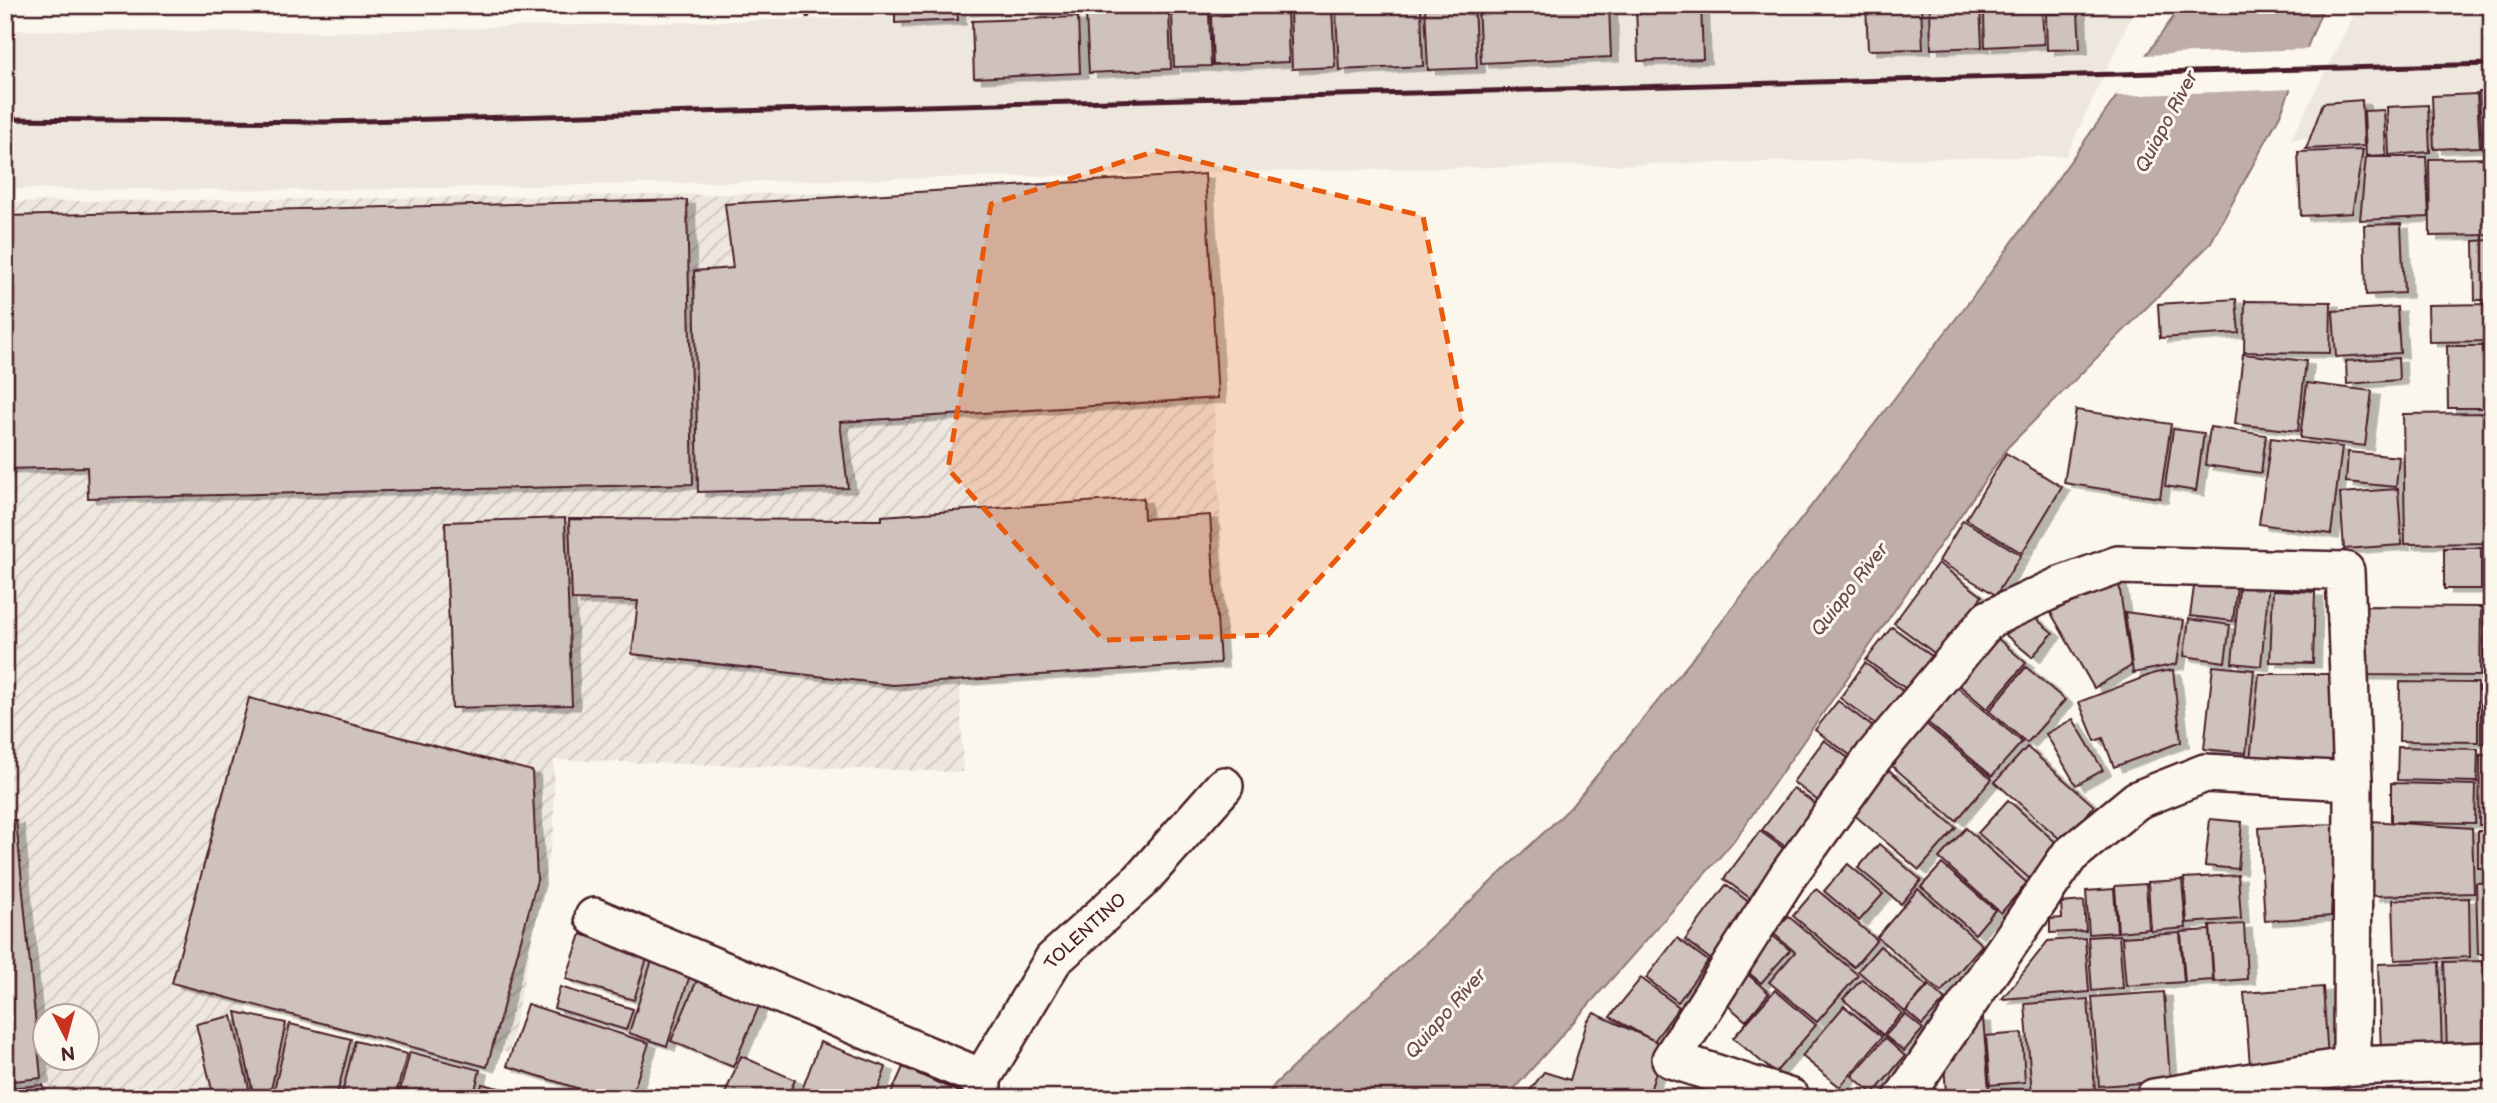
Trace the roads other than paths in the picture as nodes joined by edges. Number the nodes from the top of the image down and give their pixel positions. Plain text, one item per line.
1 (2354, 781) junction
2 (1224, 786) dead end
3 (594, 917) dead end
4 (2492, 1060) edge
5 (2352, 1066) junction
6 (982, 1088) edge
7 (1791, 1098) edge
8 (1903, 1098) edge
9 (2154, 1098) edge

1 - 5 street
1 - 7 street
1 - 8 street
2 - 6 street, TOLENTINO
3 - 6 street
4 - 5 street
5 - 9 street

